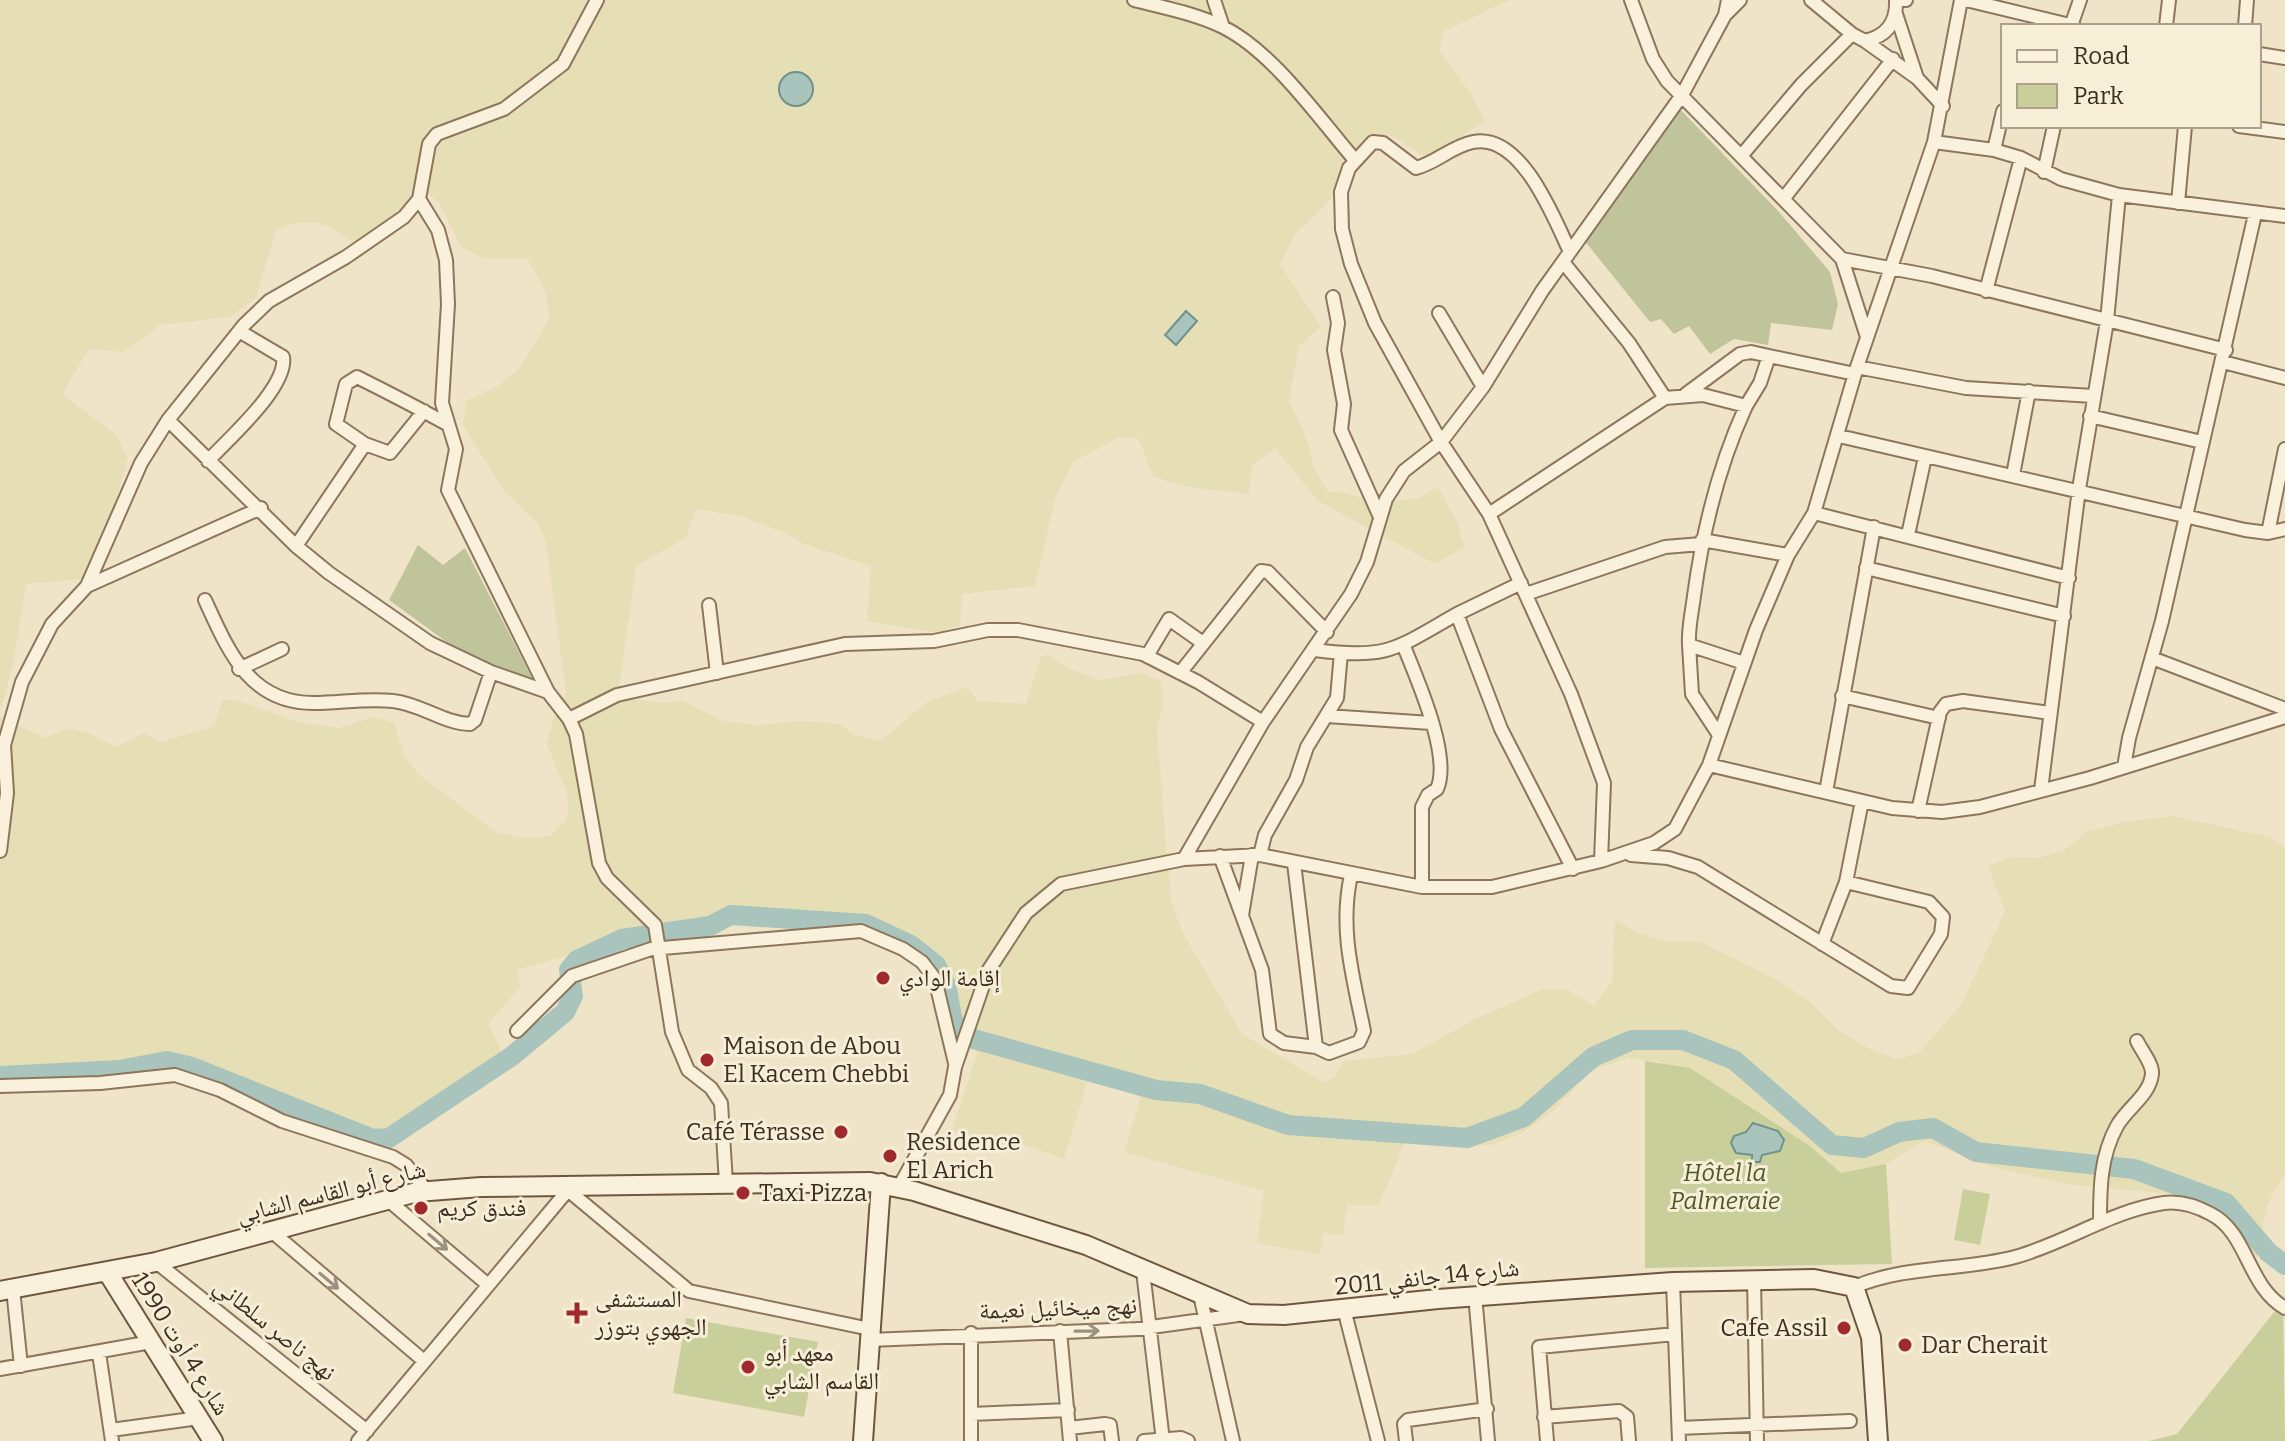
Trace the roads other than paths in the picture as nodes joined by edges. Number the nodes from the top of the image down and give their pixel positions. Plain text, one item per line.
1 (597, 0) edge
2 (1134, 0) edge
3 (1214, 0) edge
4 (1631, 0) edge
5 (1728, 0) edge
6 (1740, 0) edge
7 (1811, 0) edge
8 (1896, 0) edge
9 (1906, 0) edge
10 (1964, 0) edge
11 (2080, 0) edge
12 (2169, 0) edge
13 (2247, 0) edge
14 (1896, 14) junction
15 (1725, 15) junction
16 (2022, 20) edge
17 (2055, 24) edge
18 (2073, 24) edge
19 (2166, 24) edge
20 (2245, 24) edge
21 (1223, 27) junction
22 (1852, 34) junction
23 (1865, 41) junction
24 (2261, 54) edge
25 (2285, 58) edge
26 (1893, 59) junction
27 (1917, 78) junction
28 (1682, 95) junction
29 (1943, 106) junction
30 (2001, 120) edge
31 (2054, 128) edge
32 (2185, 128) edge
33 (2254, 128) edge
34 (2285, 132) edge
35 (1934, 142) junction
36 (1994, 150) junction
37 (1742, 155) junction
38 (2021, 158) junction
39 (1354, 159) junction
40 (2044, 172) junction
41 (2119, 195) junction
42 (1784, 198) junction
43 (419, 199) junction
44 (2178, 203) junction
45 (2255, 214) junction
46 (2285, 216) edge
47 (1566, 257) junction
48 (1842, 259) junction
49 (1890, 268) junction
50 (1986, 291) junction
51 (1333, 297) dead end
52 (1439, 313) dead end
53 (2107, 321) junction
54 (239, 331) junction
55 (1867, 337) junction
56 (1769, 356) junction
57 (2224, 356) junction
58 (1856, 370) junction
59 (2285, 378) edge
60 (1483, 387) junction
61 (2029, 391) junction
62 (1686, 394) junction
63 (2093, 396) junction
64 (1665, 398) junction
65 (1746, 406) junction
66 (424, 411) junction
67 (2090, 416) junction
68 (168, 420) junction
69 (447, 424) junction
70 (1839, 436) junction
71 (1441, 442) junction
72 (2202, 442) junction
73 (365, 444) junction
74 (2285, 449) edge
75 (1925, 457) junction
76 (208, 461) junction
77 (2013, 475) junction
78 (2079, 489) junction
79 (261, 508) junction
80 (1814, 513) junction
81 (1489, 514) junction
82 (1380, 517) junction
83 (2185, 517) junction
84 (1874, 527) junction
85 (2285, 529) edge
86 (2268, 533) junction
87 (1908, 535) junction
88 (1702, 542) junction
89 (296, 546) junction
90 (1788, 555) junction
91 (1866, 568) junction
92 (2069, 578) junction
93 (87, 586) junction
94 (1524, 588) junction
95 (205, 600) dead end
96 (709, 605) dead end
97 (1457, 614) junction
98 (2064, 616) junction
99 (1327, 632) junction
100 (1203, 643) junction
101 (1403, 644) junction
102 (1689, 645) junction
103 (282, 649) dead end
104 (1315, 650) junction
105 (1341, 653) junction
106 (1147, 656) junction
107 (2152, 658) junction
108 (1744, 663) junction
109 (239, 669) junction
110 (491, 672) junction
111 (717, 673) junction
112 (1180, 673) junction
113 (548, 692) junction
114 (1842, 696) junction
115 (2285, 709) edge
116 (2050, 713) junction
117 (1327, 716) junction
118 (2285, 717) edge
119 (1939, 718) junction
120 (569, 719) junction
121 (1263, 722) junction
122 (1431, 723) junction
123 (1719, 735) junction
124 (1709, 765) junction
125 (2124, 767) junction
126 (2041, 790) junction
127 (1826, 792) junction
128 (1862, 801) junction
129 (1918, 811) junction
130 (0, 851) edge
131 (1256, 855) junction
132 (1619, 855) junction
133 (1220, 856) junction
134 (1184, 859) junction
135 (1601, 861) junction
136 (1294, 863) junction
137 (1573, 869) junction
138 (1351, 875) junction
139 (1846, 882) junction
140 (1422, 887) junction
141 (1242, 916) junction
142 (659, 944) junction
143 (1822, 944) junction
144 (517, 1031) dead end
145 (2137, 1041) dead end
146 (1316, 1047) junction
147 (955, 1067) junction
148 (0, 1086) edge
149 (726, 1183) junction
150 (883, 1184) junction
151 (565, 1188) junction
152 (426, 1190) junction
153 (388, 1200) junction
154 (2100, 1223) junction
155 (270, 1230) junction
156 (156, 1262) junction
157 (1143, 1271) junction
158 (108, 1273) junction
159 (1754, 1279) junction
160 (1673, 1282) junction
161 (487, 1284) junction
162 (1854, 1287) junction
163 (6, 1290) edge
164 (1200, 1295) junction
165 (1475, 1295) junction
166 (2285, 1308) edge
167 (1344, 1309) junction
168 (1248, 1314) junction
169 (1204, 1319) junction
170 (1151, 1327) junction
171 (1060, 1331) junction
172 (971, 1333) junction
173 (1675, 1334) junction
174 (870, 1335) junction
175 (151, 1342) junction
176 (99, 1353) junction
177 (424, 1361) junction
178 (21, 1366) junction
179 (0, 1369) edge
180 (1487, 1409) junction
181 (1068, 1410) junction
182 (971, 1414) junction
183 (1544, 1417) junction
184 (199, 1418) junction
185 (1850, 1421) dead end
186 (1757, 1424) junction
187 (1679, 1434) edge
188 (1070, 1435) edge
189 (111, 1436) edge
190 (363, 1436) edge
191 (1162, 1440) edge
192 (213, 1441) edge
193 (863, 1441) edge
194 (971, 1441) edge
195 (1112, 1441) edge
196 (1144, 1441) edge
197 (1188, 1441) edge
198 (1233, 1441) edge
199 (1378, 1441) edge
200 (1406, 1441) edge
201 (1488, 1441) edge
202 (1547, 1441) edge
203 (1629, 1441) edge
204 (1757, 1441) edge
205 (1878, 1441) edge

1 - 43 street
2 - 21 street
3 - 21 street
4 - 28 street
5 - 15 street
6 - 15 street
7 - 22 street
8 - 9 street
8 - 14 street
10 - 16 street
10 - 29 street
11 - 18 street
12 - 19 street
13 - 20 street
14 - 23 street
14 - 27 street
15 - 28 street
16 - 17 street
21 - 39 street
22 - 23 street
22 - 37 street
23 - 26 street
24 - 25 street
26 - 27 street
26 - 42 street
27 - 29 street
28 - 37 street
28 - 47 street
29 - 35 street
30 - 36 street
31 - 40 street
32 - 44 street
33 - 34 street
35 - 36 street
35 - 49 street
36 - 38 street
37 - 42 street
38 - 40 street
38 - 50 street
39 - 47 street
39 - 71 street
40 - 41 street
41 - 44 street
41 - 53 street
42 - 48 street
43 - 54 street
43 - 69 street
44 - 45 street
45 - 46 street
45 - 57 street
47 - 60 street
47 - 64 street
48 - 49 street
48 - 55 street
49 - 50 street
49 - 55 street
50 - 53 street
51 - 82 street
52 - 60 street
53 - 57 street
53 - 63 street
54 - 68 street
54 - 76 street
55 - 58 street
56 - 58 street
56 - 62 street
56 - 65 street
57 - 59 street
57 - 72 street
58 - 61 street
58 - 70 street
60 - 71 street
61 - 63 street
61 - 77 street
62 - 64 street
62 - 65 street
63 - 67 street
64 - 81 street
65 - 88 street
66 - 69 street
66 - 73 street
66 - 73 street
67 - 72 street
67 - 78 street
68 - 76 street
68 - 93 street
69 - 113 street
70 - 75 street
70 - 80 street
71 - 81 street
71 - 82 street
72 - 83 street
73 - 89 street
74 - 86 street
75 - 77 street
75 - 87 street
76 - 79 street
77 - 78 street
78 - 83 street
78 - 92 street
79 - 89 street
79 - 93 street
80 - 84 street
80 - 90 street
81 - 94 street
82 - 99 street
83 - 86 street
83 - 107 street
84 - 87 street
84 - 91 street
85 - 86 street
87 - 92 street
88 - 90 street
88 - 94 street
88 - 102 street
89 - 110 street
90 - 108 street
91 - 98 street
91 - 114 street
92 - 98 street
93 - 130 street
94 - 97 street
94 - 135 street
95 - 109 street
96 - 111 street
97 - 101 street
97 - 137 street
98 - 116 street
99 - 100 street
99 - 104 street
100 - 106 street
100 - 112 street
101 - 105 street
101 - 122 street
102 - 108 street
102 - 123 street
103 - 109 street
104 - 105 street
104 - 121 street
105 - 117 street
106 - 111 street
106 - 112 street
107 - 115 street
107 - 125 street
108 - 123 street
109 - 110 street
110 - 113 street
111 - 120 street
112 - 121 street
113 - 120 street
114 - 119 street
114 - 127 street
116 - 119 street
116 - 126 street
117 - 122 street
117 - 131 street
118 - 125 street
119 - 129 street
120 - 142 street
121 - 134 street
122 - 140 street
123 - 124 street
124 - 127 street
124 - 132 street
125 - 126 street
126 - 129 street
127 - 128 street
128 - 129 street
128 - 139 street
131 - 133 street
131 - 136 street
131 - 141 street
132 - 135 street
132 - 143 street
133 - 134 street
133 - 141 street
134 - 147 street
135 - 137 street
136 - 138 street
136 - 146 street
137 - 140 street
138 - 140 street
138 - 146 street
139 - 143 street
139 - 143 street
141 - 146 street
142 - 144 street
142 - 147 street
142 - 149 street
145 - 154 street
147 - 150 street
148 - 152 street
149 - 150 main road, شارع أبو القاسم الشابي
149 - 151 main road, شارع أبو القاسم الشابي
150 - 157 main road, شارع 14 جانفي 2011
150 - 174 main road
151 - 152 main road, شارع أبو القاسم الشابي
151 - 161 street
151 - 174 street, نهج ميخائيل نعيمة
152 - 153 main road, شارع أبو القاسم الشابي
153 - 155 main road, شارع أبو القاسم الشابي
153 -> 161 street
154 - 162 street
154 - 166 street
155 - 156 main road, شارع أبو القاسم الشابي
155 -> 177 street
156 - 158 main road, شارع أبو القاسم الشابي
156 - 190 street, نهج ناصر سلطاني
157 - 164 main road, شارع 14 جانفي 2011
157 - 170 street
158 - 163 main road, شارع أبو القاسم الشابي
158 - 175 main road, شارع 4 أوت 1990
159 - 160 main road, شارع 14 جانفي 2011
159 - 162 main road, شارع 14 جانفي 2011
159 - 186 street
160 - 165 main road, شارع 14 جانفي 2011
160 - 173 street
161 - 177 street
162 - 205 main road
163 - 178 street
164 - 168 main road, شارع 14 جانفي 2011
164 - 169 street
165 - 167 main road, شارع 14 جانفي 2011
165 - 180 street
167 - 168 main road, شارع 14 جانفي 2011
167 - 199 street
168 - 169 street, نهج ميخائيل نعيمة
169 - 170 street, نهج ميخائيل نعيمة
169 - 198 street
171 -> 170 street, نهج ميخائيل نعيمة
170 - 191 street
171 - 172 street, نهج ميخائيل نعيمة
171 - 181 street
172 - 174 street, نهج ميخائيل نعيمة
172 - 182 street
173 - 183 street
173 - 187 street
174 - 193 main road
175 - 176 street
175 - 184 main road, شارع 4 أوت 1990
176 - 178 street
176 - 189 street
177 - 190 street
178 - 179 street
180 - 200 street
180 - 201 street
181 - 182 street
181 - 188 street
182 - 194 street
183 - 202 street
183 - 203 street
184 - 189 street
184 - 192 main road, شارع 4 أوت 1990
185 - 186 street
186 - 187 street
186 - 204 street
188 - 195 street
191 - 196 street
191 - 197 street

